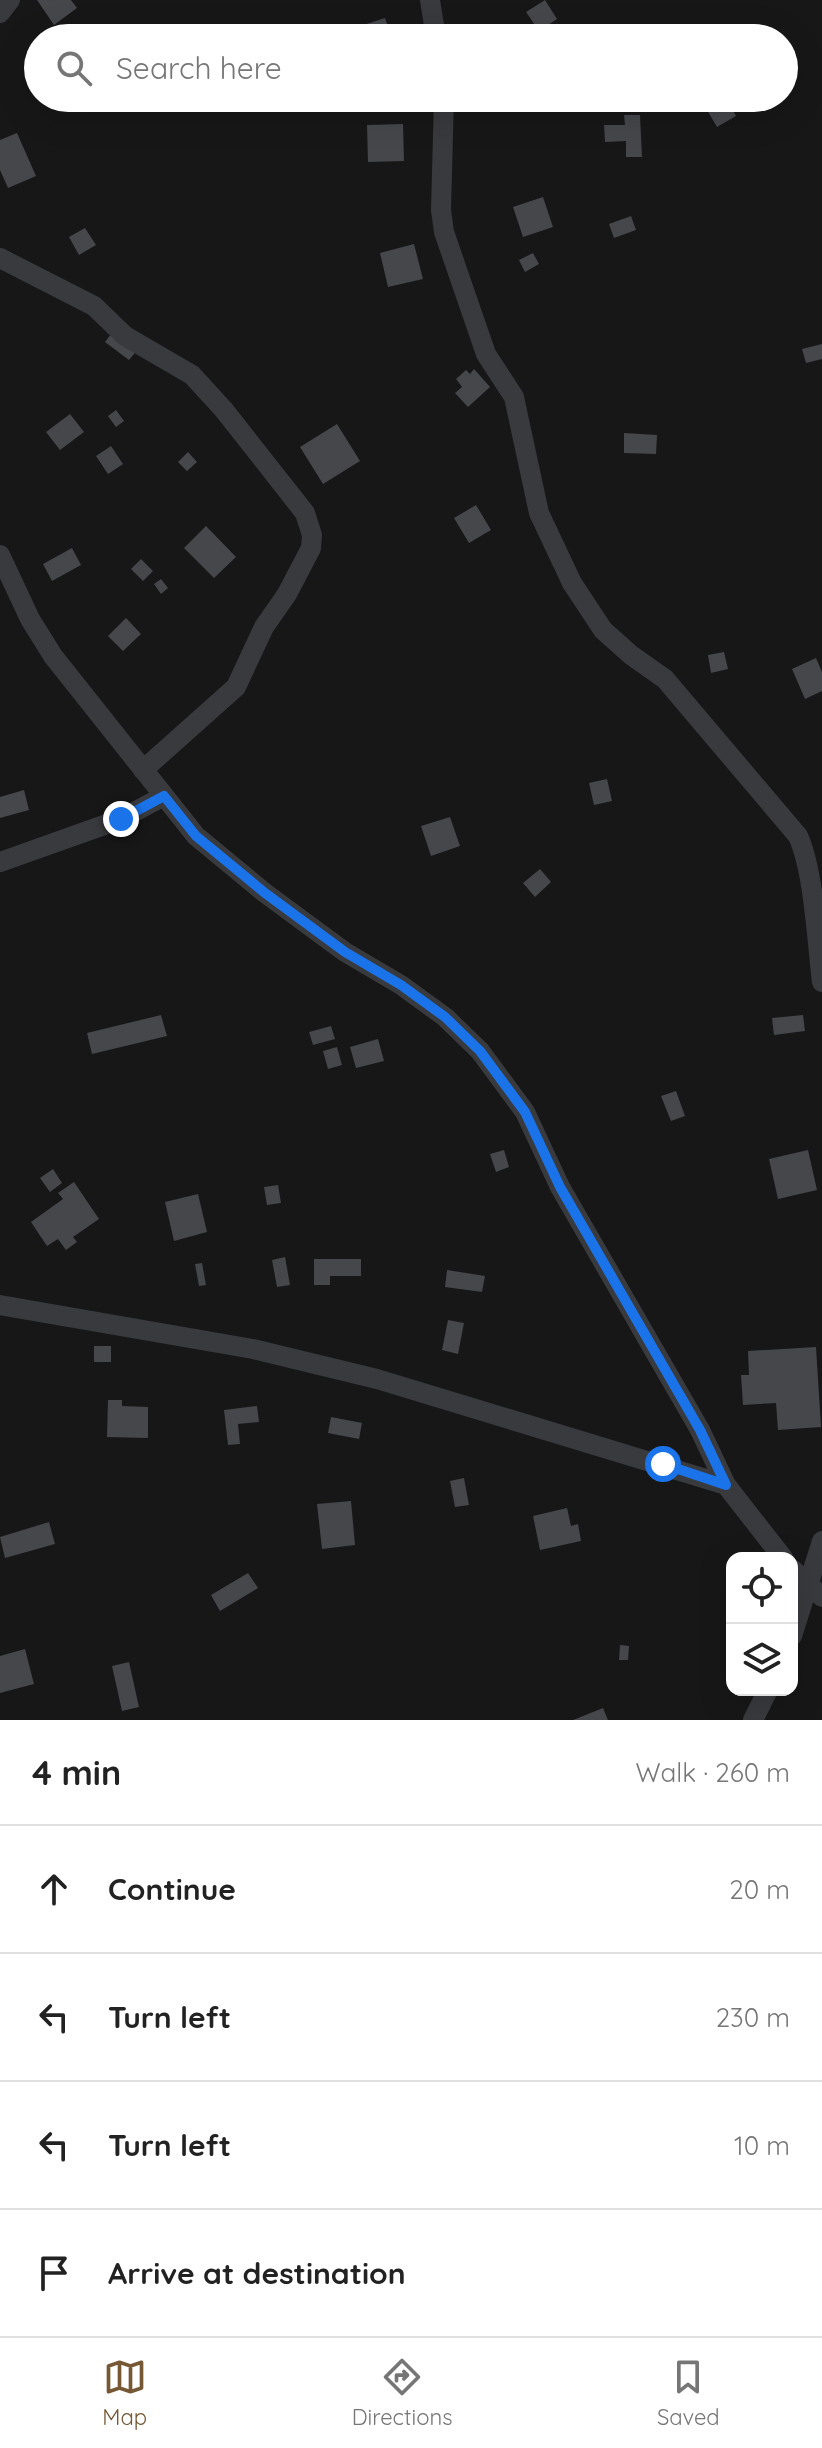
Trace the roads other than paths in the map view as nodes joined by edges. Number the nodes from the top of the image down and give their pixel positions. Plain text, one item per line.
1 (10, 0) edge
2 (430, 0) edge
3 (0, 13) edge
4 (434, 24) edge
5 (444, 112) edge
6 (0, 258) edge
7 (0, 555) edge
8 (143, 770) junction
9 (164, 796) junction
10 (798, 836) junction
11 (822, 854) edge
12 (0, 862) edge
13 (822, 982) edge
14 (0, 1305) edge
15 (726, 1485) junction
16 (822, 1541) edge
17 (778, 1552) edge
18 (798, 1575) edge
19 (815, 1591) edge
20 (798, 1624) edge
21 (765, 1696) edge
22 (753, 1720) edge

1 - 3 street
2 - 4 street
5 - 10 street
6 - 8 street
7 - 8 street
8 - 9 street
9 - 12 street
9 - 15 street
10 - 11 street
10 - 13 street
14 - 15 street
15 - 17 street
16 - 19 street
18 - 19 street
19 - 20 street
21 - 22 street

